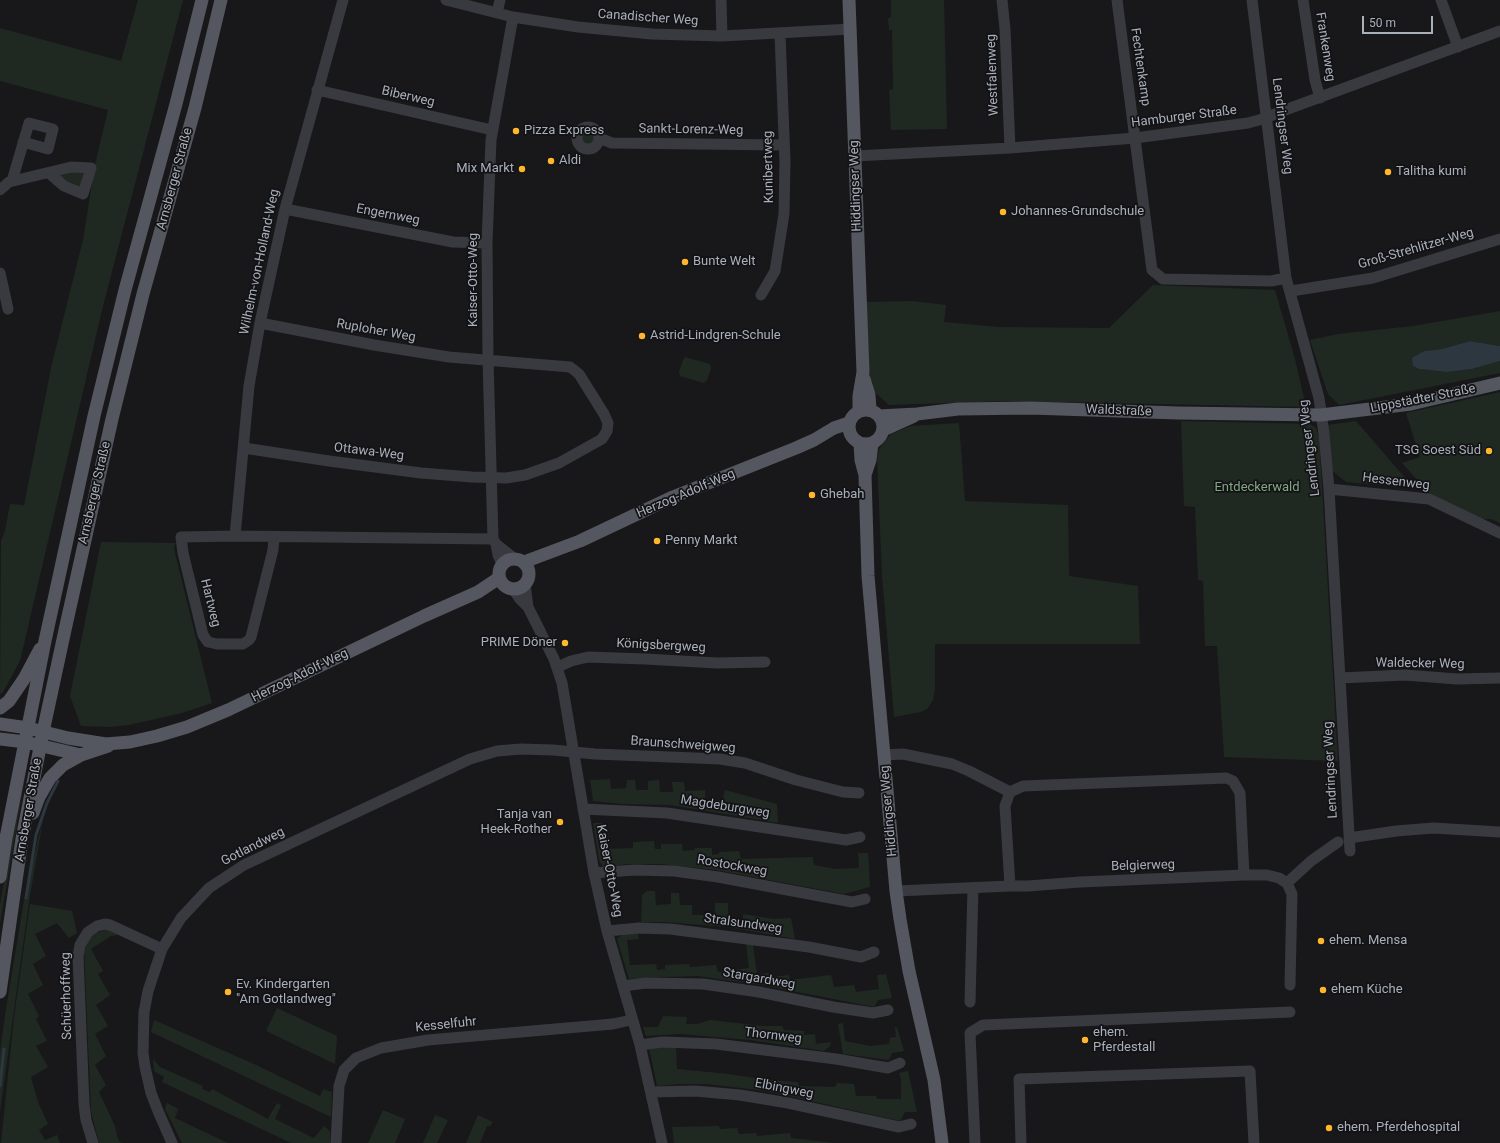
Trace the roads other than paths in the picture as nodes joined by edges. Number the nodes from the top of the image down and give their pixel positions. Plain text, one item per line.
1 (202, 0) edge
2 (221, 0) edge
3 (344, 0) edge
4 (446, 0) edge
5 (500, 0) edge
6 (721, 0) edge
7 (850, 0) edge
8 (1002, 0) edge
9 (1117, 0) edge
10 (1252, 0) edge
11 (1304, 0) edge
12 (1441, 0) edge
13 (497, 13) junction
14 (513, 17) junction
15 (850, 29) junction
16 (1500, 31) edge
17 (780, 34) junction
18 (722, 36) junction
19 (1458, 47) junction
20 (318, 90) junction
21 (1320, 98) junction
22 (1266, 118) junction
23 (492, 130) junction
24 (599, 138) dead end
25 (1135, 138) junction
26 (23, 142) dead end
27 (783, 145) junction
28 (1010, 148) junction
29 (855, 156) junction
30 (49, 172) dead end
31 (12, 181) junction
32 (0, 190) edge
33 (285, 209) junction
34 (1500, 239) edge
35 (487, 243) junction
36 (0, 273) edge
37 (1286, 278) junction
38 (1291, 291) junction
39 (761, 294) dead end
40 (8, 309) dead end
41 (260, 323) junction
42 (488, 359) junction
43 (1500, 383) edge
44 (870, 413) junction
45 (917, 414) junction
46 (1321, 415) junction
47 (883, 430) junction
48 (858, 436) junction
49 (244, 448) junction
50 (491, 479) junction
51 (1329, 489) junction
52 (1500, 533) edge
53 (235, 536) junction
54 (274, 537) junction
55 (494, 541) junction
56 (502, 564) joint
57 (516, 576) junction
58 (45, 641) junction
59 (765, 662) dead end
60 (558, 667) junction
61 (1340, 678) junction
62 (1500, 678) edge
63 (0, 708) edge
64 (0, 724) edge
65 (28, 728) junction
66 (43, 732) junction
67 (0, 739) edge
68 (25, 742) junction
69 (116, 744) junction
70 (40, 746) junction
71 (573, 753) junction
72 (81, 755) junction
73 (884, 755) junction
74 (1010, 792) junction
75 (859, 793) dead end
76 (583, 809) junction
77 (1500, 832) edge
78 (860, 837) dead end
79 (1349, 838) junction
80 (22, 839) junction
81 (1338, 842) dead end
82 (1350, 851) dead end
83 (594, 873) junction
84 (1244, 875) junction
85 (0, 877) edge
86 (1287, 883) junction
87 (1010, 886) junction
88 (974, 888) junction
89 (896, 891) junction
90 (865, 899) dead end
91 (607, 931) junction
92 (162, 949) junction
93 (874, 952) dead end
94 (1290, 985) dead end
95 (623, 986) junction
96 (0, 992) edge
97 (970, 1002) dead end
98 (888, 1010) dead end
99 (1290, 1012) dead end
100 (631, 1020) junction
101 (640, 1045) junction
102 (900, 1063) dead end
103 (651, 1092) junction
104 (911, 1124) dead end
105 (92, 1143) edge
106 (172, 1143) edge
107 (336, 1143) edge
108 (662, 1143) edge
109 (942, 1143) edge
110 (975, 1143) edge
111 (1021, 1143) edge
112 (1254, 1143) edge

1 - 58 main road, Arnsberger Straße
2 - 66 main road, Arnsberger Straße
3 - 20 street, Wilhelm-von-Holland-Weg
4 - 13 street, Canadischer Weg
5 - 13 street
6 - 18 street
7 - 15 main road, Hiddingser Weg
8 - 28 street, Westfalenweg
9 - 25 street, Fechtenkamp
10 - 22 street, Lendringser Weg
11 - 21 street, Frankenweg
12 - 19 street
13 - 14 street, Canadischer Weg
14 - 18 street, Canadischer Weg
14 - 23 street, Kaiser-Otto-Weg
15 - 17 street, Canadischer Weg
15 - 29 main road, Hiddingser Weg
16 - 19 street, Hamburger Straße
17 - 18 street, Canadischer Weg
17 - 27 street, Kunibertweg
19 - 21 street, Hamburger Straße
20 - 23 street, Biberweg
20 - 33 street, Wilhelm-von-Holland-Weg
21 - 22 street, Hamburger Straße
22 - 25 street, Hamburger Straße
22 - 37 street, Lendringser Weg
23 - 35 street, Kaiser-Otto-Weg
24 - 27 street, Sankt-Lorenz-Weg
25 - 28 street, Hamburger Straße
25 - 37 street, Fechtenkamp
26 - 31 street
27 - 39 street, Kunibertweg
28 - 29 street, Hamburger Straße
29 - 44 main road, Hiddingser Weg
30 - 31 street
31 - 32 street
33 - 35 street, Engernweg
33 - 41 street, Wilhelm-von-Holland-Weg
34 - 38 street, Groß-Strehlitzer-Weg
35 - 42 street, Kaiser-Otto-Weg
36 - 40 street
37 - 38 street, Lendringser Weg
38 - 46 street, Lendringser Weg
41 - 42 street, Ruploher Weg
41 - 49 street, Wilhelm-von-Holland-Weg
42 - 50 street, Kaiser-Otto-Weg
42 - 50 street, Ruploher Weg
43 - 46 main road, Lippstädter Straße
44 - 45 main road, Waldstraße
44 - 47 main road, Hiddingser Weg
44 - 48 main road
45 - 46 main road, Waldstraße
45 - 47 main road, Waldstraße
46 - 51 street, Lendringser Weg
47 - 48 main road
48 - 57 main road, Herzog-Adolf-Weg
48 - 73 main road, Hiddingser Weg
49 - 50 street, Ottawa-Weg
49 - 53 street, Wilhelm-von-Holland-Weg
50 - 55 street, Kaiser-Otto-Weg
51 - 52 street, Hessenweg
51 - 61 street, Lendringser Weg
53 - 54 street, Hartweg
53 - 54 street, Hartweg
54 - 55 street, Hartweg
55 - 56 street, Kaiser-Otto-Weg
55 - 57 street, Kaiser-Otto-Weg
56 - 57 main road
57 - 60 street, Kaiser-Otto-Weg
57 - 69 main road, Herzog-Adolf-Weg
58 - 63 main road
58 - 65 main road, Arnsberger Straße
59 - 60 street, Königsbergweg
60 - 71 street, Kaiser-Otto-Weg
61 - 62 street, Waldecker Weg
61 - 79 street, Lendringser Weg
64 - 65 main road, Herzog-Adolf-Weg
65 - 66 main road, Herzog-Adolf-Weg
65 - 68 main road, Arnsberger Straße
66 - 69 main road, Herzog-Adolf-Weg
66 - 70 main road, Arnsberger Straße
67 - 68 main road, Herzog-Adolf-Weg
68 - 70 main road, Herzog-Adolf-Weg
68 - 85 main road, Arnsberger Straße
69 - 72 main road, Herzog-Adolf-Weg
70 - 72 main road, Herzog-Adolf-Weg
70 - 80 main road, Arnsberger Straße
71 - 75 street, Braunschweigweg
71 - 76 street, Kaiser-Otto-Weg
71 - 92 street, Gotlandweg
72 - 80 main road
73 - 74 street
73 - 89 main road, Hiddingser Weg
74 - 84 street
74 - 87 street
76 - 78 street, Magdeburgweg
76 - 83 street, Kaiser-Otto-Weg
77 - 79 street
79 - 82 street, Lendringser Weg
80 - 96 main road, Arnsberger Straße
81 - 86 street
83 - 90 street, Rostockweg
83 - 91 street, Kaiser-Otto-Weg
84 - 86 street, Belgierweg
84 - 87 street, Belgierweg
86 - 94 street
87 - 88 street, Belgierweg
88 - 89 street, Belgierweg
88 - 97 street
89 - 109 main road, Hiddingser Weg
91 - 93 street, Stralsundweg
91 - 95 street, Kaiser-Otto-Weg
92 - 105 street, Schüerhoffweg
92 - 106 street, Gotlandweg
95 - 98 street, Stargardweg
95 - 100 street, Kaiser-Otto-Weg
99 - 110 street
100 - 101 street, Kaiser-Otto-Weg
100 - 107 street, Kesselfuhr
101 - 102 street, Thornweg
101 - 103 street, Kaiser-Otto-Weg
103 - 104 street, Elbingweg
103 - 108 street, Kaiser-Otto-Weg
111 - 112 street

